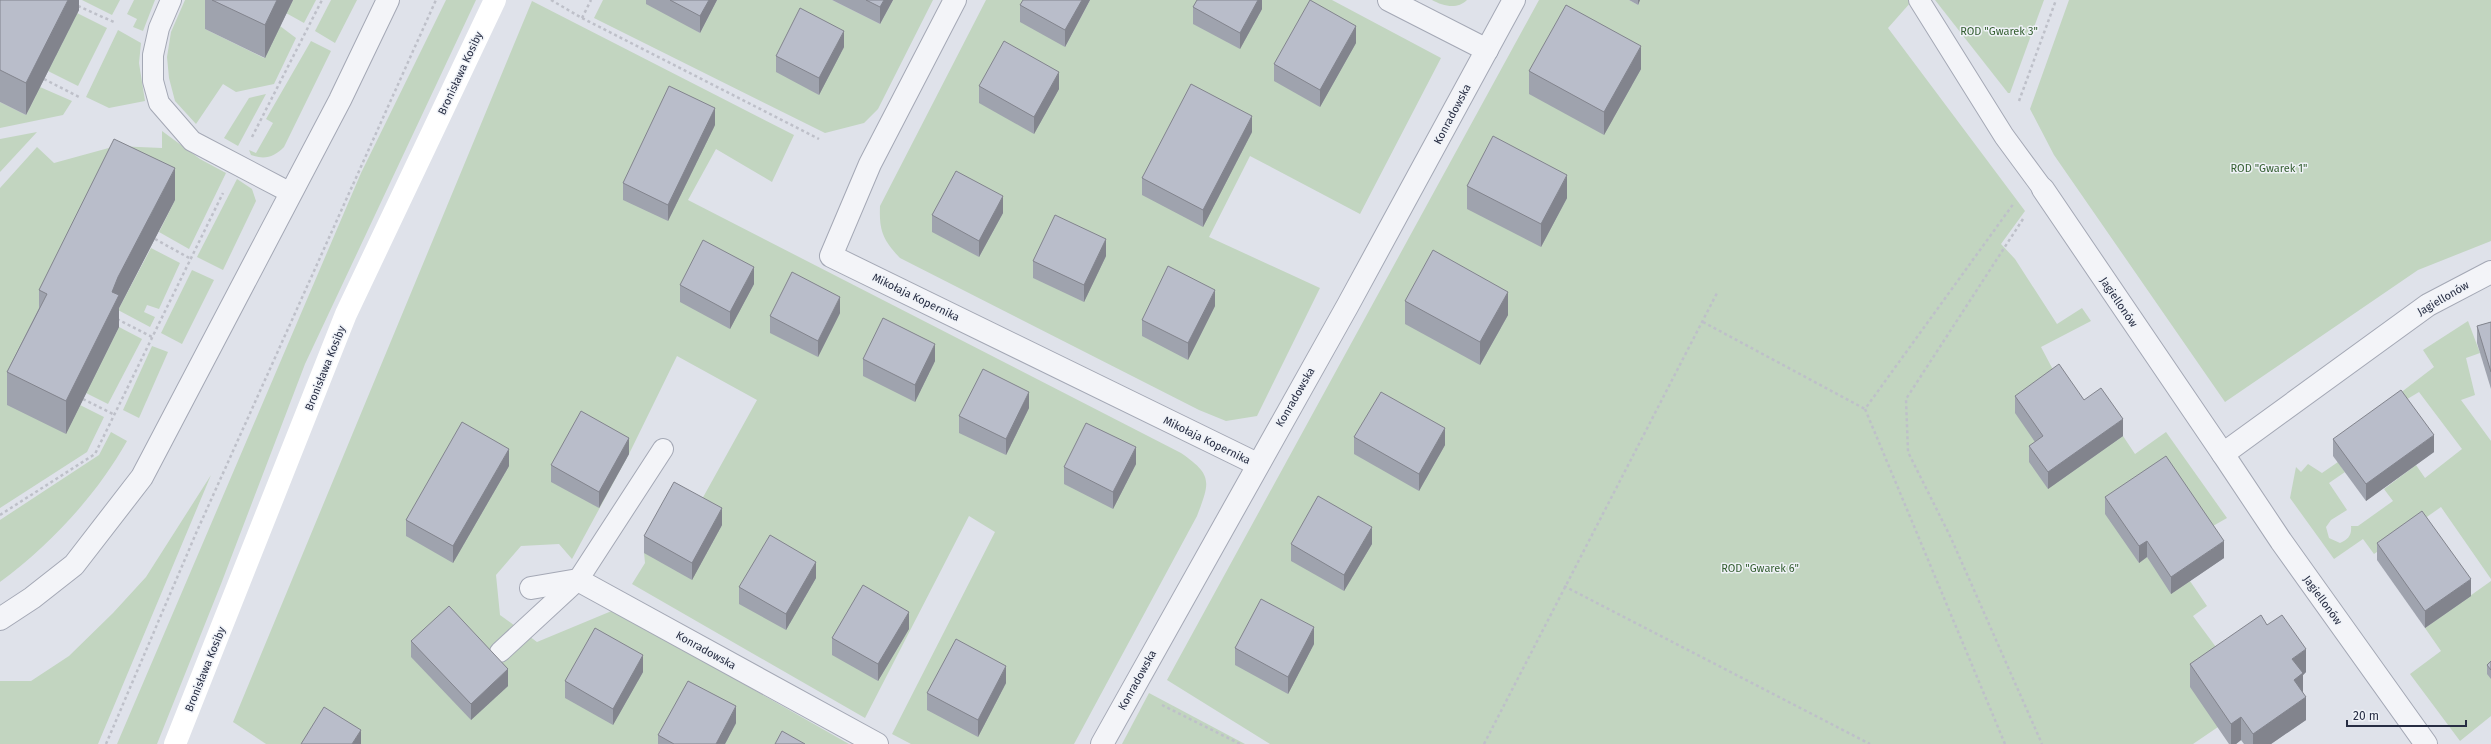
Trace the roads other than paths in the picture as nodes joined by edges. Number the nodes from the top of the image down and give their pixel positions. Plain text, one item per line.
1 (171, 0) edge
2 (388, 0) edge
3 (495, 0) edge
4 (955, 0) edge
5 (1389, 0) edge
6 (1514, 0) edge
7 (1919, 0) edge
8 (1487, 50) junction
9 (2043, 189) joint
10 (289, 192) junction
11 (2491, 272) edge
12 (663, 449) dead end
13 (2223, 454) junction
14 (1256, 464) junction
15 (578, 580) junction
16 (530, 588) dead end
17 (0, 619) edge
18 (500, 652) dead end
19 (175, 744) edge
20 (877, 744) edge
21 (1102, 744) edge
22 (2426, 744) edge

1 - 10 lane
2 - 10 street
3 - 19 street, Bronisława Kosiby
4 - 14 street, Mikołaja Kopernika
5 - 8 street
6 - 8 street, Konradowska
7 - 9 lane
8 - 14 street, Konradowska
9 - 13 street, Jagiellonów
10 - 17 street
11 - 13 street, Jagiellonów
12 - 15 lane
13 - 22 street, Jagiellonów
14 - 21 street, Konradowska
15 - 16 street
15 - 18 lane
15 - 20 street, Konradowska

